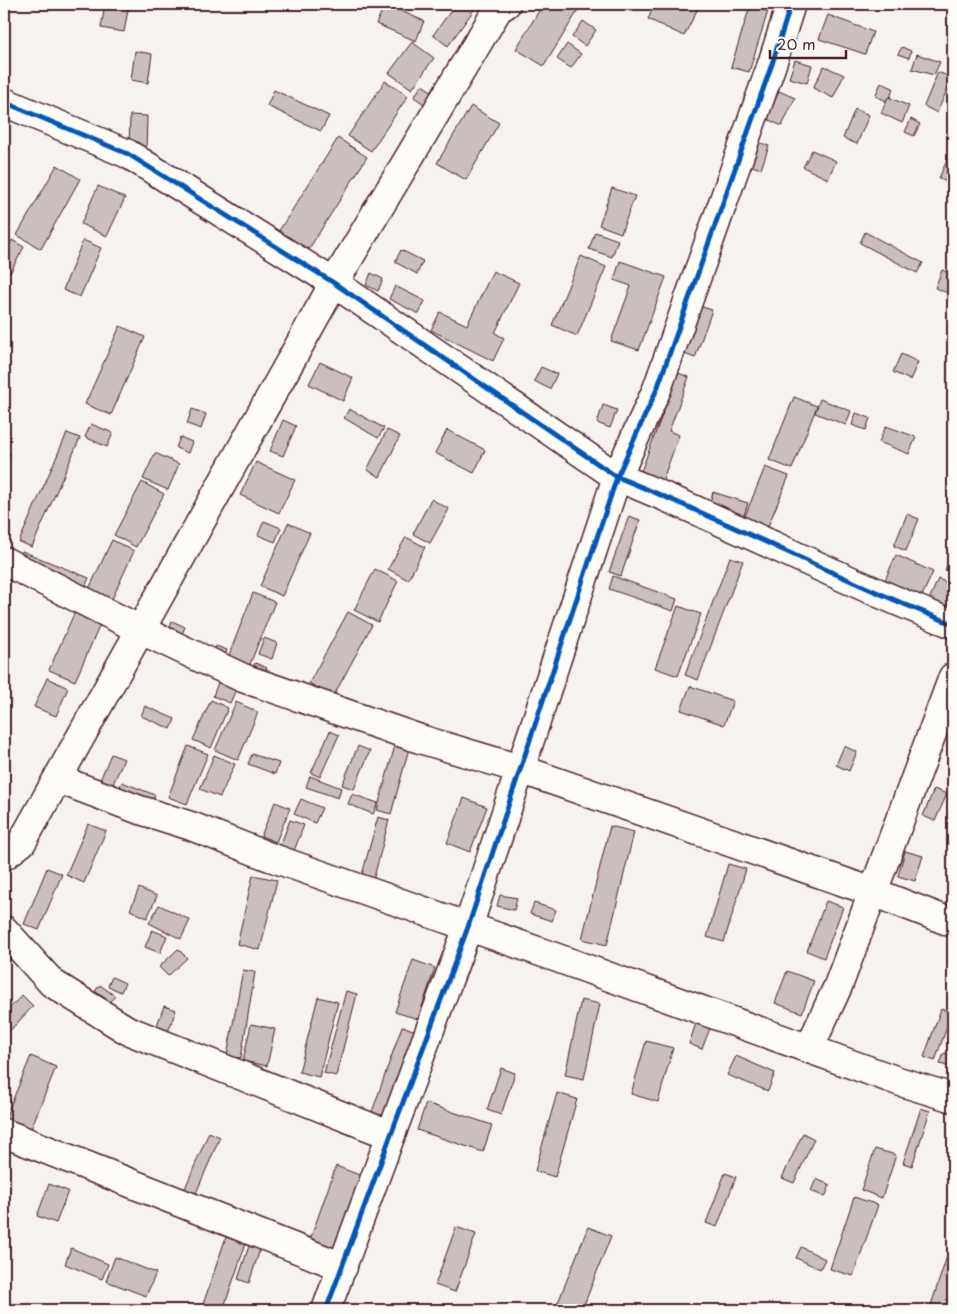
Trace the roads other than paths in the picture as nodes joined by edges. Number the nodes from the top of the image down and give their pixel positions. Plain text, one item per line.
1 (506, 4) edge
2 (791, 4) edge
3 (4, 102) edge
4 (334, 283) junction
5 (617, 476) junction
6 (4, 560) edge
7 (953, 624) edge
8 (141, 630) junction
9 (953, 677) edge
10 (520, 769) junction
11 (58, 779) junction
12 (4, 856) edge
13 (873, 892) junction
14 (953, 923) edge
15 (468, 927) junction
16 (4, 930) edge
17 (809, 1049) junction
18 (953, 1098) edge
19 (392, 1132) junction
20 (4, 1133) edge
21 (343, 1267) junction
22 (326, 1310) edge

1 - 4 street
2 - 5 street
3 - 4 street
4 - 5 street
4 - 8 street
5 - 7 street
5 - 10 street
6 - 8 street
8 - 10 street
8 - 11 street
9 - 13 street
10 - 13 street
10 - 15 street
11 - 12 street
11 - 15 street
13 - 14 street
13 - 17 street
15 - 17 street
15 - 19 street
16 - 19 street
17 - 18 street
19 - 21 street
20 - 21 street
21 - 22 street

